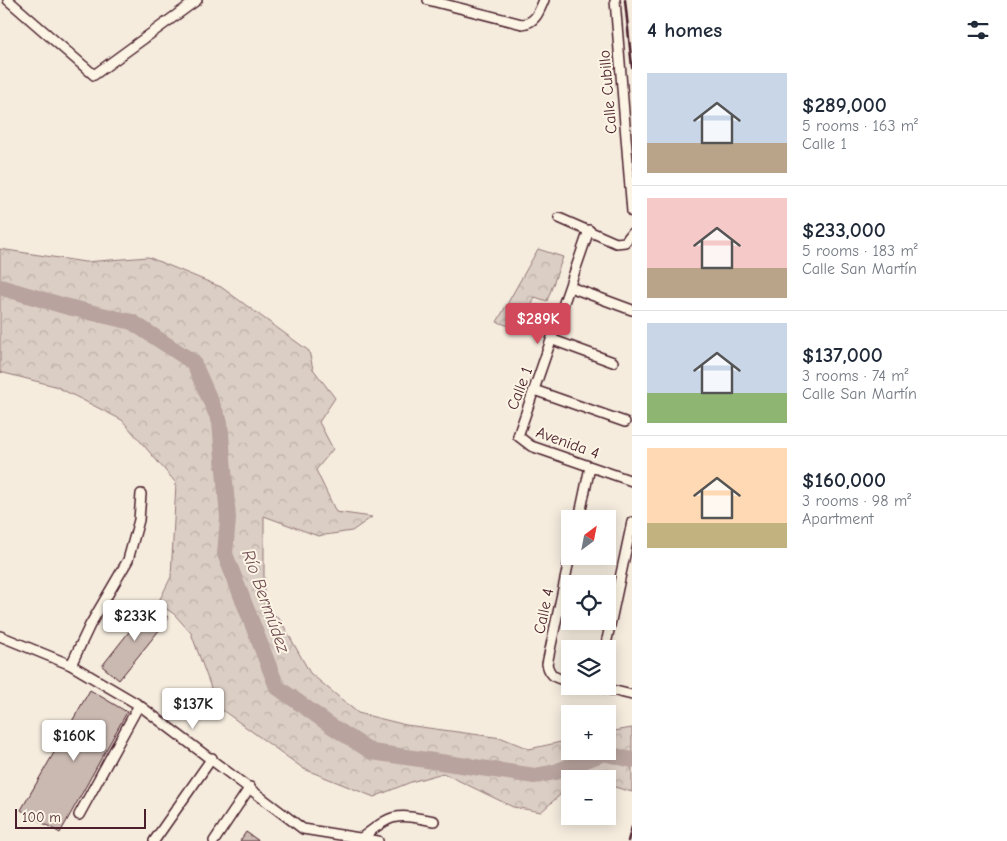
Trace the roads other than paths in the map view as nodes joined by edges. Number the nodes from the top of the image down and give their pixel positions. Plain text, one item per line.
1 (8, 0) edge
2 (197, 0) edge
3 (428, 0) edge
4 (544, 0) edge
5 (615, 0) edge
6 (632, 212) edge
7 (559, 218) dead end
8 (588, 230) junction
9 (632, 233) edge
10 (570, 287) junction
11 (632, 310) edge
12 (553, 340) junction
13 (613, 362) dead end
14 (534, 390) junction
15 (625, 422) dead end
16 (522, 441) joint
17 (590, 467) junction
18 (632, 481) edge
19 (141, 494) dead end
20 (581, 510) edge
21 (632, 522) edge
22 (568, 565) edge
23 (0, 636) edge
24 (607, 640) edge
25 (71, 665) junction
26 (561, 679) edge
27 (616, 691) edge
28 (632, 695) edge
29 (139, 704) junction
30 (212, 758) junction
31 (250, 787) junction
32 (79, 815) dead end
33 (434, 820) dead end
34 (360, 838) junction
35 (154, 841) edge
36 (214, 841) edge
37 (378, 841) edge

1 - 2 street
3 - 4 street
5 - 6 street, Calle Cubillo
7 - 8 street
8 - 9 street
8 - 10 street, Calle 1
10 - 11 street
10 - 12 street, Calle 1
12 - 13 street
12 - 14 street, Calle 1
14 - 15 street
14 - 16 street, Calle 1
16 - 17 street, Avenida 4
17 - 18 street, Avenida 4
17 - 20 street
19 - 25 street
21 - 24 street
22 - 26 street, Calle 4
23 - 25 street
25 - 29 street
27 - 28 street
29 - 30 street
29 - 32 street
30 - 31 street
30 - 35 street
31 - 34 street
31 - 36 street
33 - 34 street
34 - 37 street

